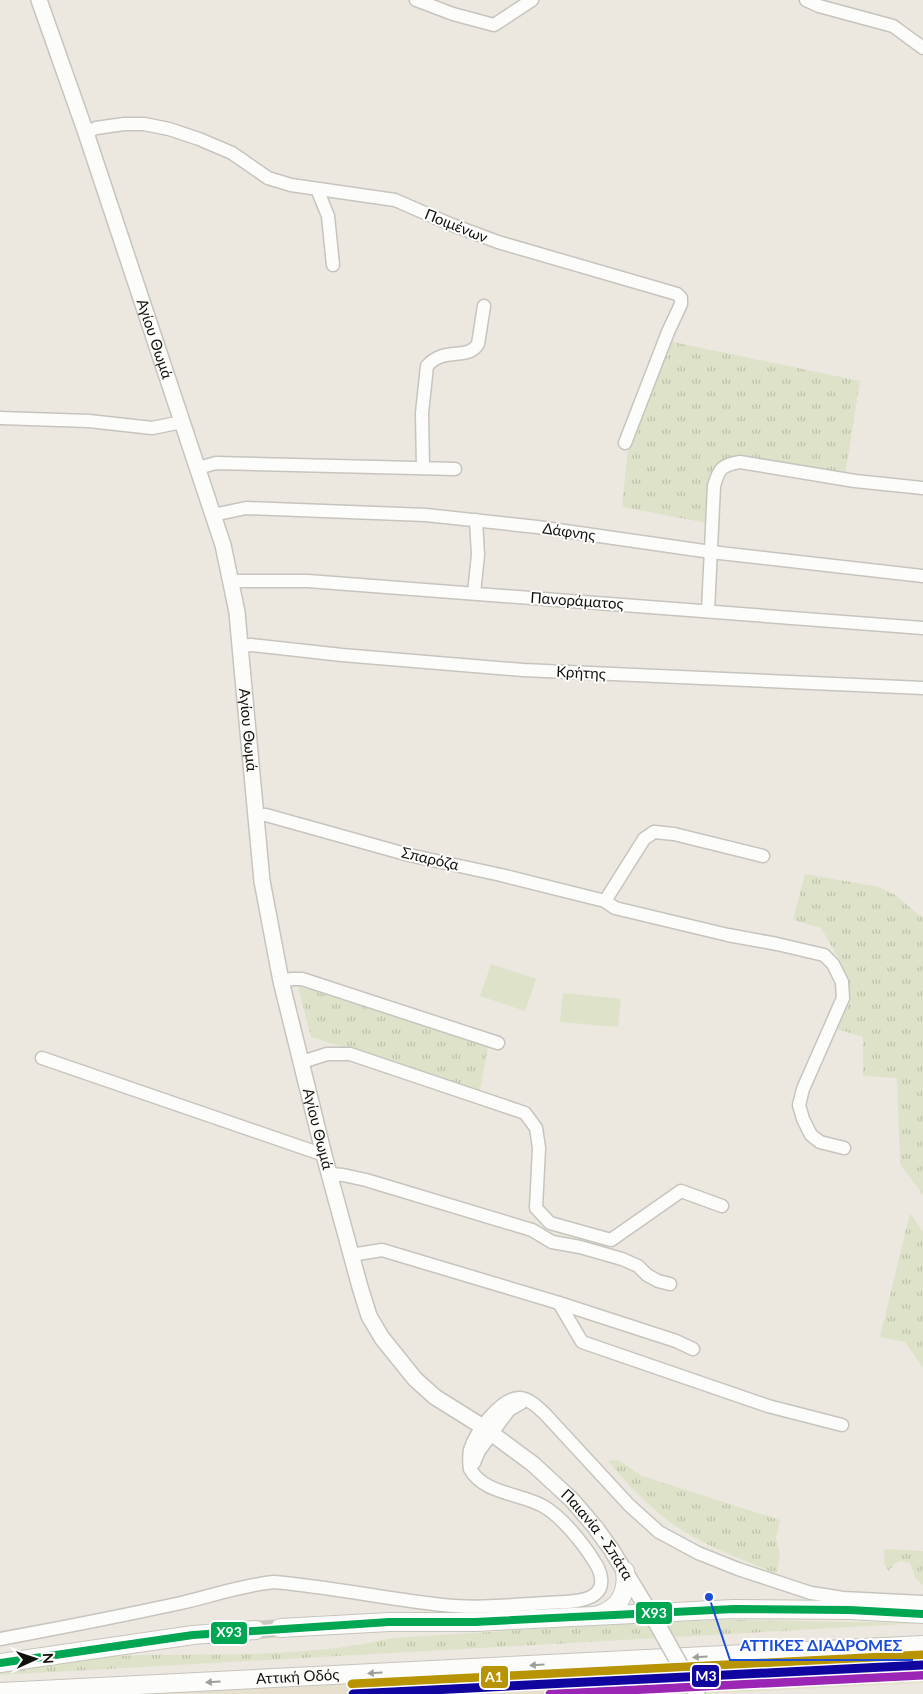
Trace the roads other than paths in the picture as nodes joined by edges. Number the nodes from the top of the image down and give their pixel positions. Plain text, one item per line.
1 (39, 0) edge
2 (416, 0) edge
3 (532, 0) edge
4 (806, 0) edge
5 (923, 48) edge
6 (86, 133) junction
7 (317, 190) junction
8 (333, 265) dead end
9 (484, 306) dead end
10 (0, 418) edge
11 (182, 422) junction
12 (625, 443) dead end
13 (198, 468) junction
14 (423, 468) junction
15 (455, 469) dead end
16 (923, 488) edge
17 (213, 515) junction
18 (476, 520) junction
19 (711, 552) junction
20 (923, 576) edge
21 (231, 581) junction
22 (474, 593) junction
23 (708, 611) junction
24 (923, 628) edge
25 (240, 646) junction
26 (923, 688) edge
27 (255, 815) junction
28 (763, 856) dead end
29 (605, 901) junction
30 (281, 981) junction
31 (498, 1043) dead end
32 (42, 1058) dead end
33 (302, 1062) junction
34 (844, 1148) dead end
35 (324, 1155) junction
36 (330, 1174) junction
37 (722, 1206) dead end
38 (351, 1255) junction
39 (670, 1284) dead end
40 (559, 1303) junction
41 (693, 1349) dead end
42 (842, 1425) dead end
43 (488, 1430) junction
44 (625, 1571) junction
45 (923, 1602) edge
46 (923, 1614) edge
47 (598, 1616) junction
48 (653, 1617) junction
49 (280, 1628) tunnel mouth
50 (256, 1630) tunnel mouth
51 (0, 1639) edge
52 (923, 1645) edge
53 (0, 1663) edge
54 (0, 1692) edge
55 (697, 1694) edge

1 - 6 main road, Αγίου Θωμά
2 - 3 street
4 - 5 street
6 - 7 street, Ποιμένων
6 - 11 main road, Αγίου Θωμά
7 - 8 street
7 - 12 street, Ποιμένων
9 - 14 street
10 - 11 street
11 - 13 main road, Αγίου Θωμά
13 - 14 street
13 - 17 main road, Αγίου Θωμά
14 - 15 street
16 - 19 street
17 - 18 street, Δάφνης
17 - 21 main road, Αγίου Θωμά
18 - 19 street, Δάφνης
18 - 22 street
19 - 20 street, Δάφνης
19 - 23 street
21 - 22 street, Πανοράματος
21 - 25 main road, Αγίου Θωμά
22 - 23 street, Πανοράματος
23 - 24 street, Πανοράματος
25 - 26 street, Κρήτης
25 - 27 main road, Αγίου Θωμά
27 - 29 street, Σπαρόζα
27 - 30 main road, Αγίου Θωμά
28 - 29 street
29 - 34 street, Σπαρόζα
30 - 31 street
30 - 33 main road, Αγίου Θωμά
32 - 35 street
33 - 35 main road, Αγίου Θωμά
33 - 37 street
35 - 36 main road, Αγίου Θωμά
36 - 38 main road, Αγίου Θωμά
36 - 39 street
38 - 40 street
38 - 43 main road, Αγίου Θωμά
40 - 41 street
40 - 42 street
43 - 44 main road, Παιανία - Σπάτα
43 - 45 street
43 - 51 street
44 - 47 highway
44 - 48 main road, Παιανία - Σπάτα
46 - 48 highway
47 - 48 highway
47 - 49 highway
48 - 55 main road, Παιανία - Σπάτα, bridge
50 - 53 highway
52 -> 54 highway, Αττική Οδός

